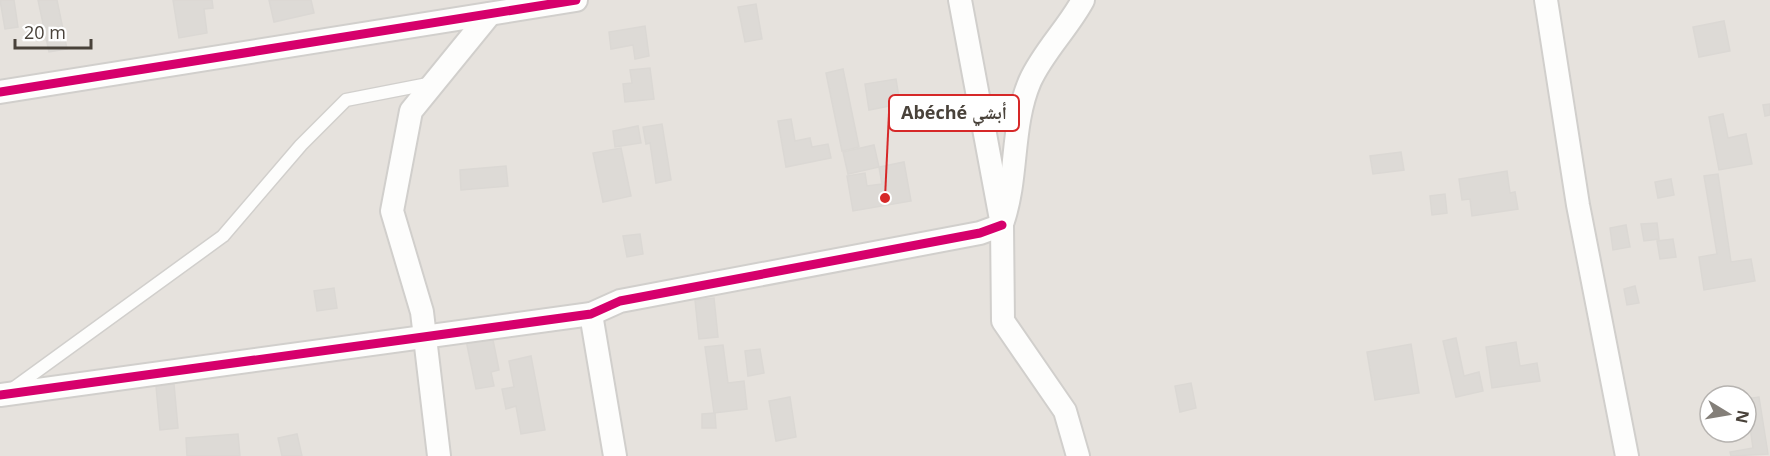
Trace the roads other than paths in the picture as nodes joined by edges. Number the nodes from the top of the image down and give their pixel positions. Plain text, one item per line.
1 (576, 0) edge
2 (960, 0) edge
3 (1083, 0) edge
4 (1546, 0) edge
5 (490, 14) junction
6 (434, 83) junction
7 (0, 92) edge
8 (1002, 225) junction
9 (591, 314) junction
10 (425, 337) junction
11 (2, 395) edge
12 (439, 456) edge
13 (615, 456) edge
14 (1077, 456) edge
15 (1627, 456) edge

1 - 5 street
2 - 8 street
3 - 8 street
4 - 15 street
5 - 6 street
5 - 7 street
6 - 10 street
6 - 11 lane
8 - 9 street
8 - 14 street
9 - 10 street
9 - 13 street
10 - 11 street
10 - 12 street

